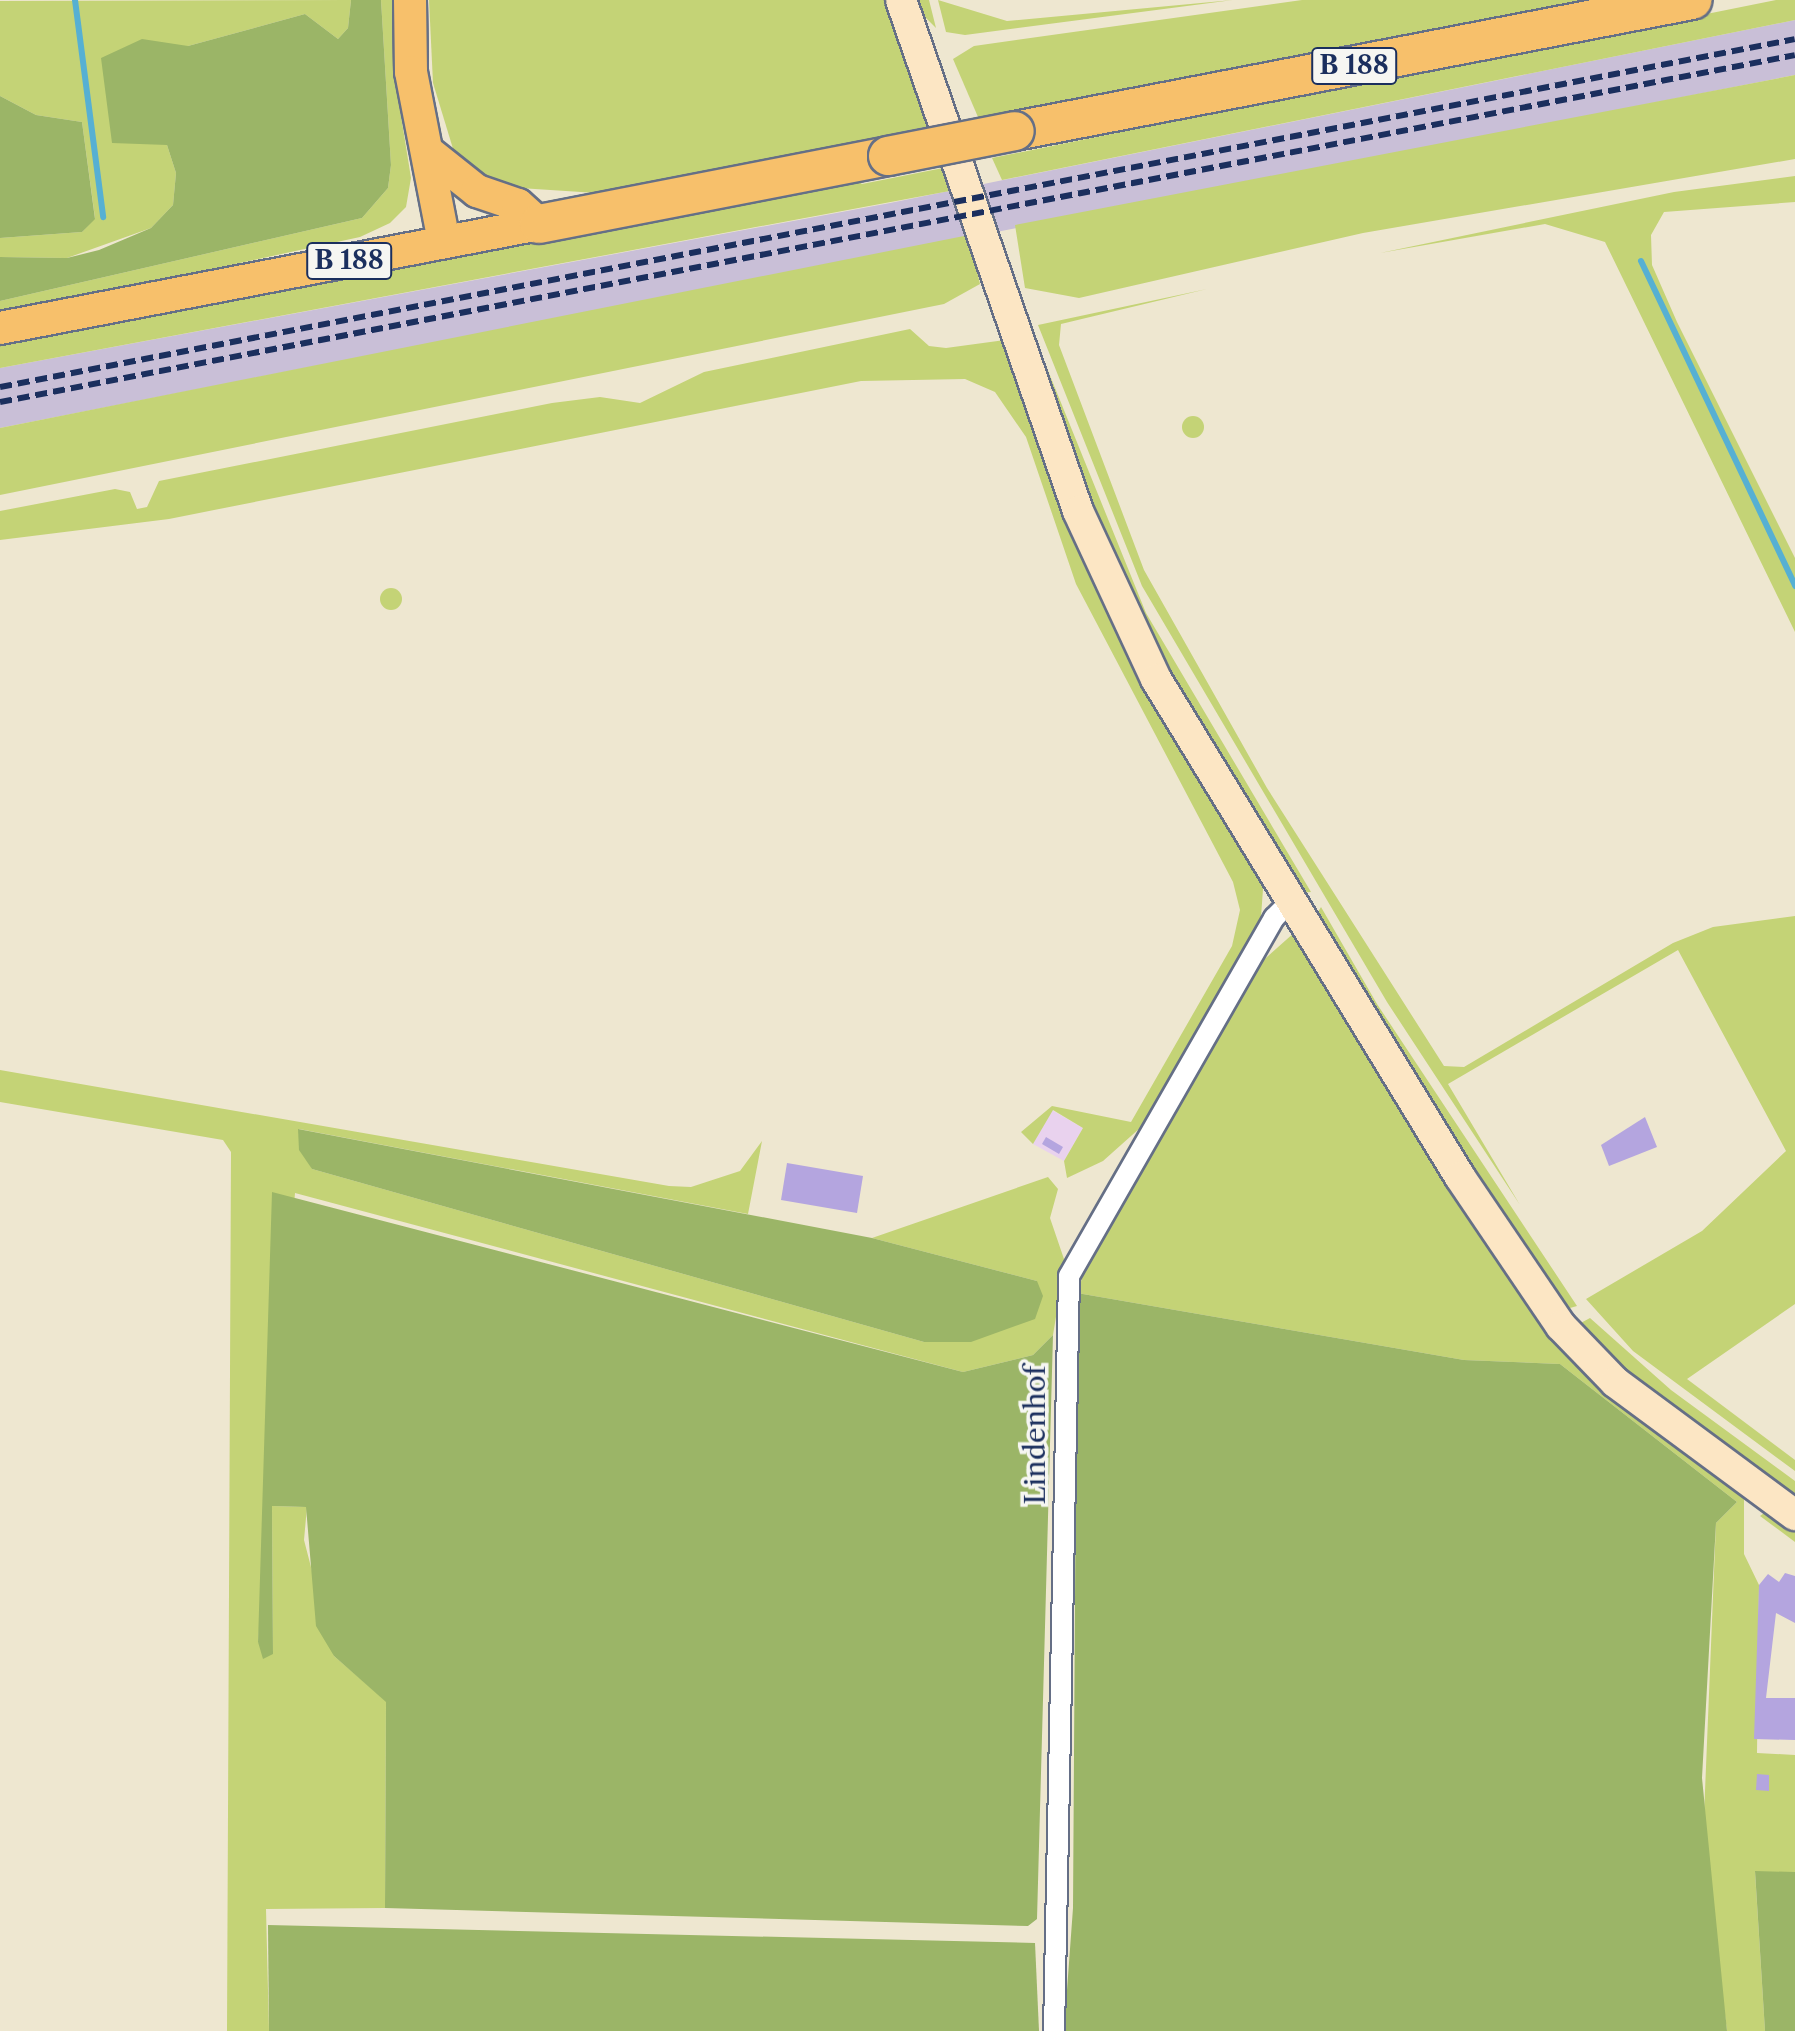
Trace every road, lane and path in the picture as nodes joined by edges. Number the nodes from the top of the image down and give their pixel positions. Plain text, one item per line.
1 (410, 0) edge
2 (901, 0) edge
3 (1692, 0) edge
4 (428, 152) junction
5 (539, 224) junction
6 (444, 242) junction
7 (0, 328) edge
8 (1291, 901) junction
9 (1795, 1515) edge
10 (1054, 2031) edge

1 - 4 main road
2 - 8 main road
3 - 5 highway, B 188, bridge
4 - 5 main road
4 - 6 main road
5 - 6 main road, B 188
6 - 7 main road, B 188
8 - 9 main road
8 - 10 street, Lindenhof

